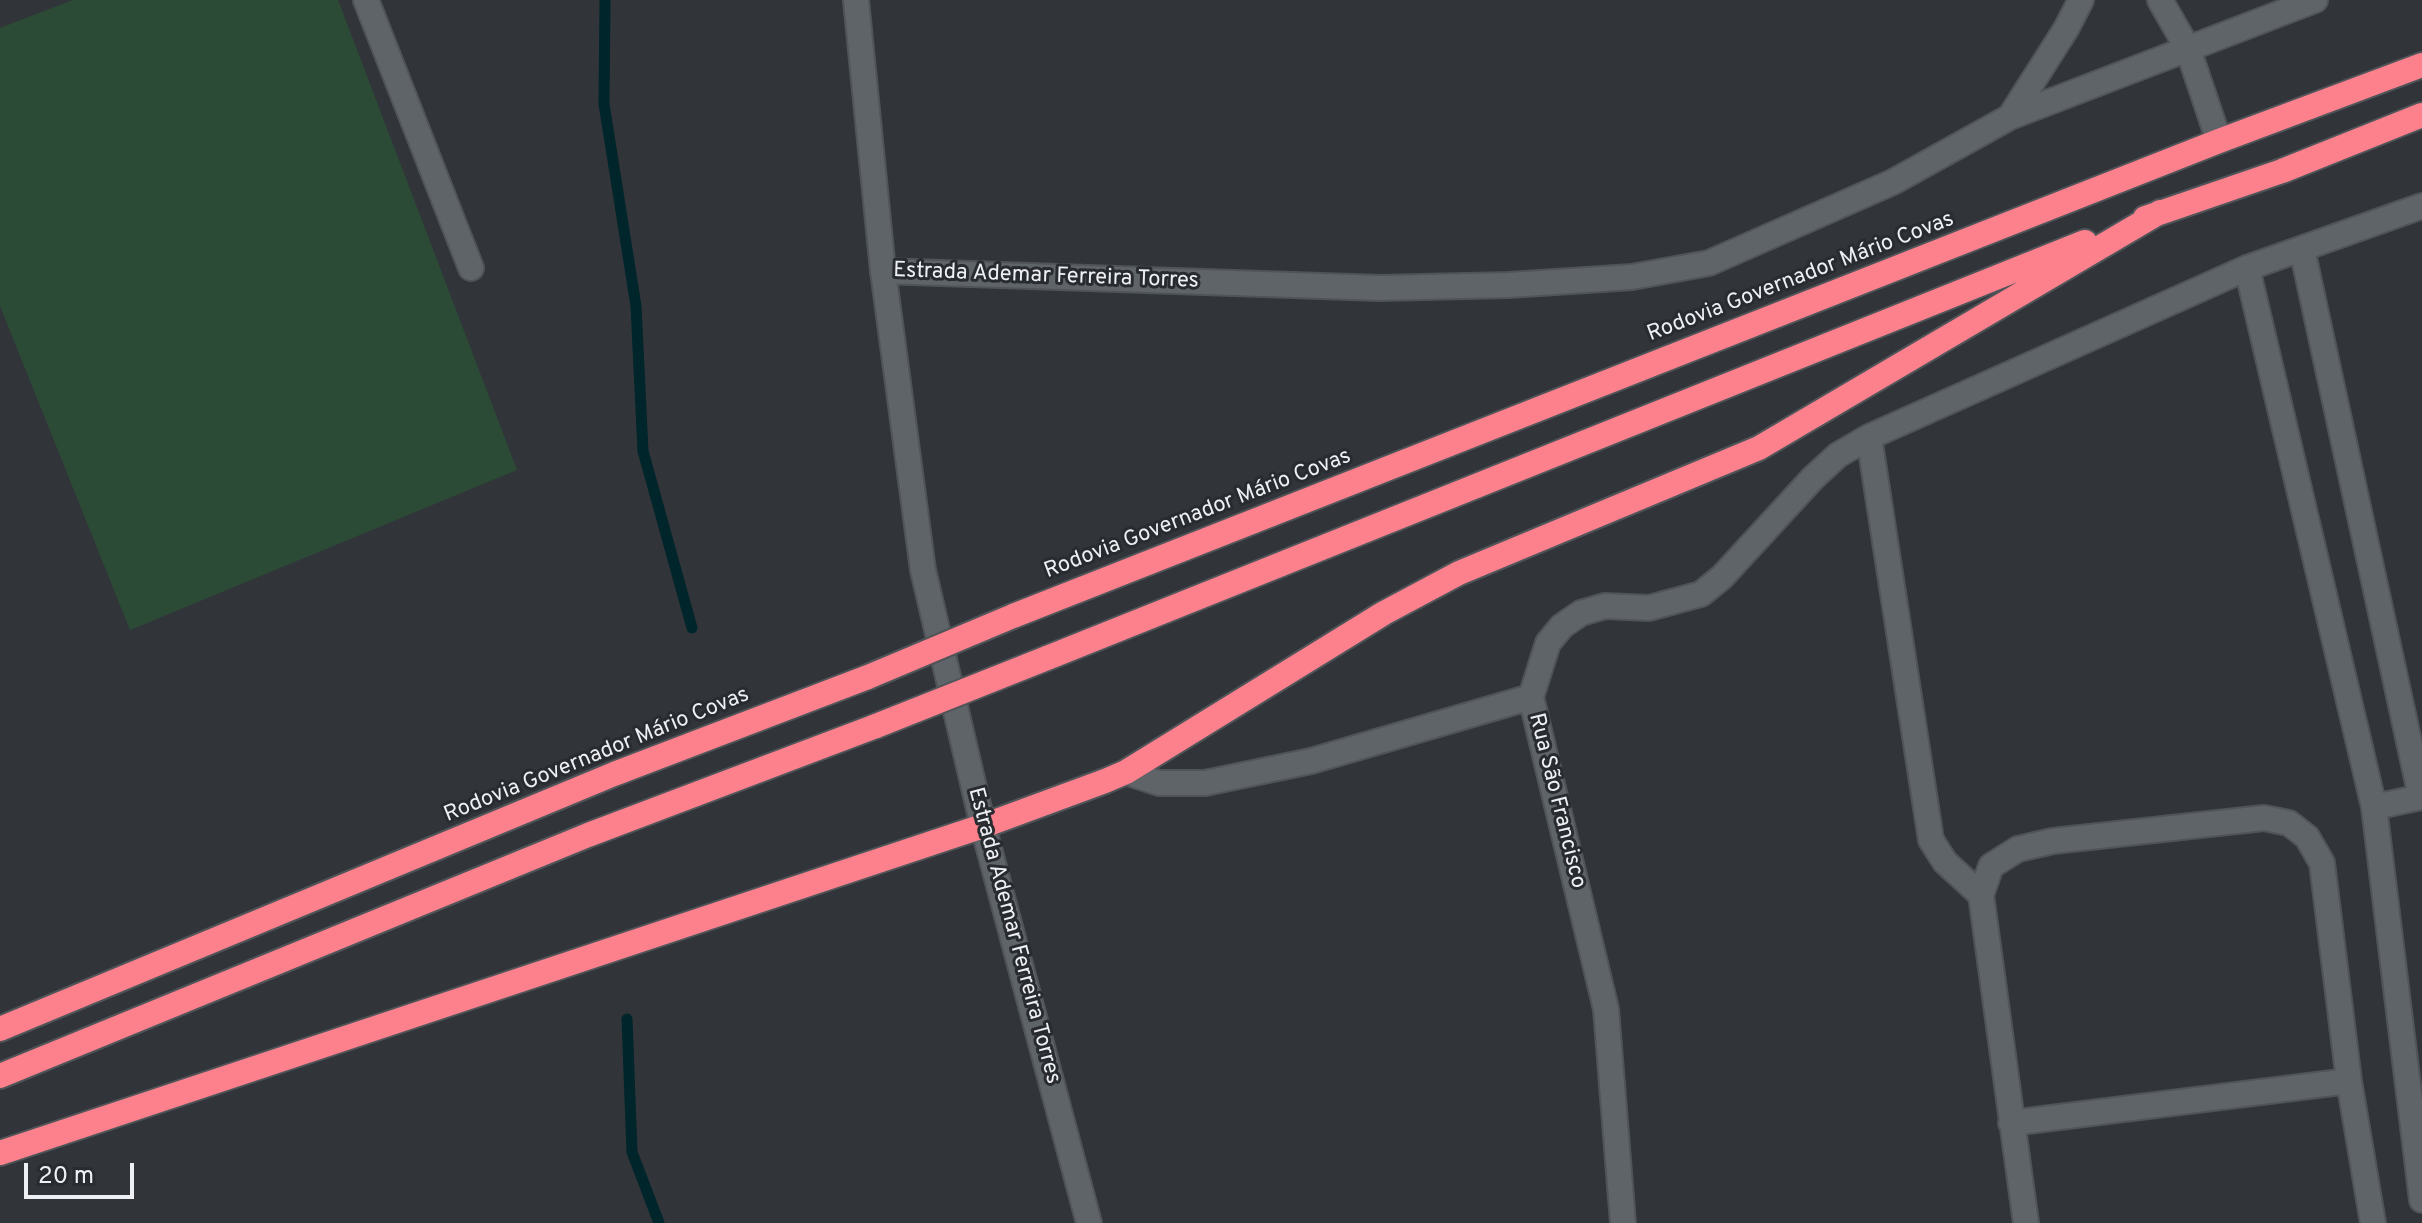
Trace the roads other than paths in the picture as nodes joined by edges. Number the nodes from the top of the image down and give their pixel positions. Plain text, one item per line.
1 (366, 0) edge
2 (856, 0) edge
3 (2081, 0) edge
4 (2160, 0) edge
5 (2315, 0) edge
6 (2188, 49) junction
7 (2422, 65) edge
8 (2422, 115) edge
9 (2010, 117) junction
10 (2219, 141) junction
11 (2422, 206) edge
12 (2160, 212) junction
13 (2302, 249) junction
14 (471, 268) dead end
15 (2247, 268) junction
16 (883, 271) junction
17 (1869, 437) junction
18 (1531, 697) junction
19 (1126, 772) junction
20 (2421, 797) edge
21 (2374, 807) junction
22 (983, 826) junction
23 (1981, 895) junction
24 (0, 1029) edge
25 (0, 1076) edge
26 (2349, 1081) junction
27 (2011, 1123) junction
28 (0, 1153) edge
29 (2422, 1200) edge
30 (1089, 1223) edge
31 (1623, 1223) edge
32 (2026, 1223) edge
33 (2373, 1223) edge

1 - 14 street
2 - 16 street
3 - 9 street, Estrada Ademar Ferreira Torres
4 - 6 street
5 - 6 street
6 - 9 street
6 - 10 street
7 - 10 highway, Rodovia Governador Mário Covas
8 - 12 highway
9 - 16 street, Estrada Ademar Ferreira Torres
10 - 24 highway, Rodovia Governador Mário Covas, bridge
11 - 13 street
12 - 19 highway
12 - 25 highway, bridge
13 - 15 street
13 - 20 street
15 - 17 street
15 - 21 street
16 - 22 street, Estrada Ademar Ferreira Torres
17 - 18 street
17 - 23 street
18 - 19 street, Rua São Francisco
18 - 31 street, Rua São Francisco
19 - 22 highway
20 - 21 street
21 - 29 street
22 - 28 highway
22 - 30 street, Estrada Ademar Ferreira Torres
23 - 26 street
23 - 27 street
26 - 27 street
26 - 33 street
27 - 32 street

